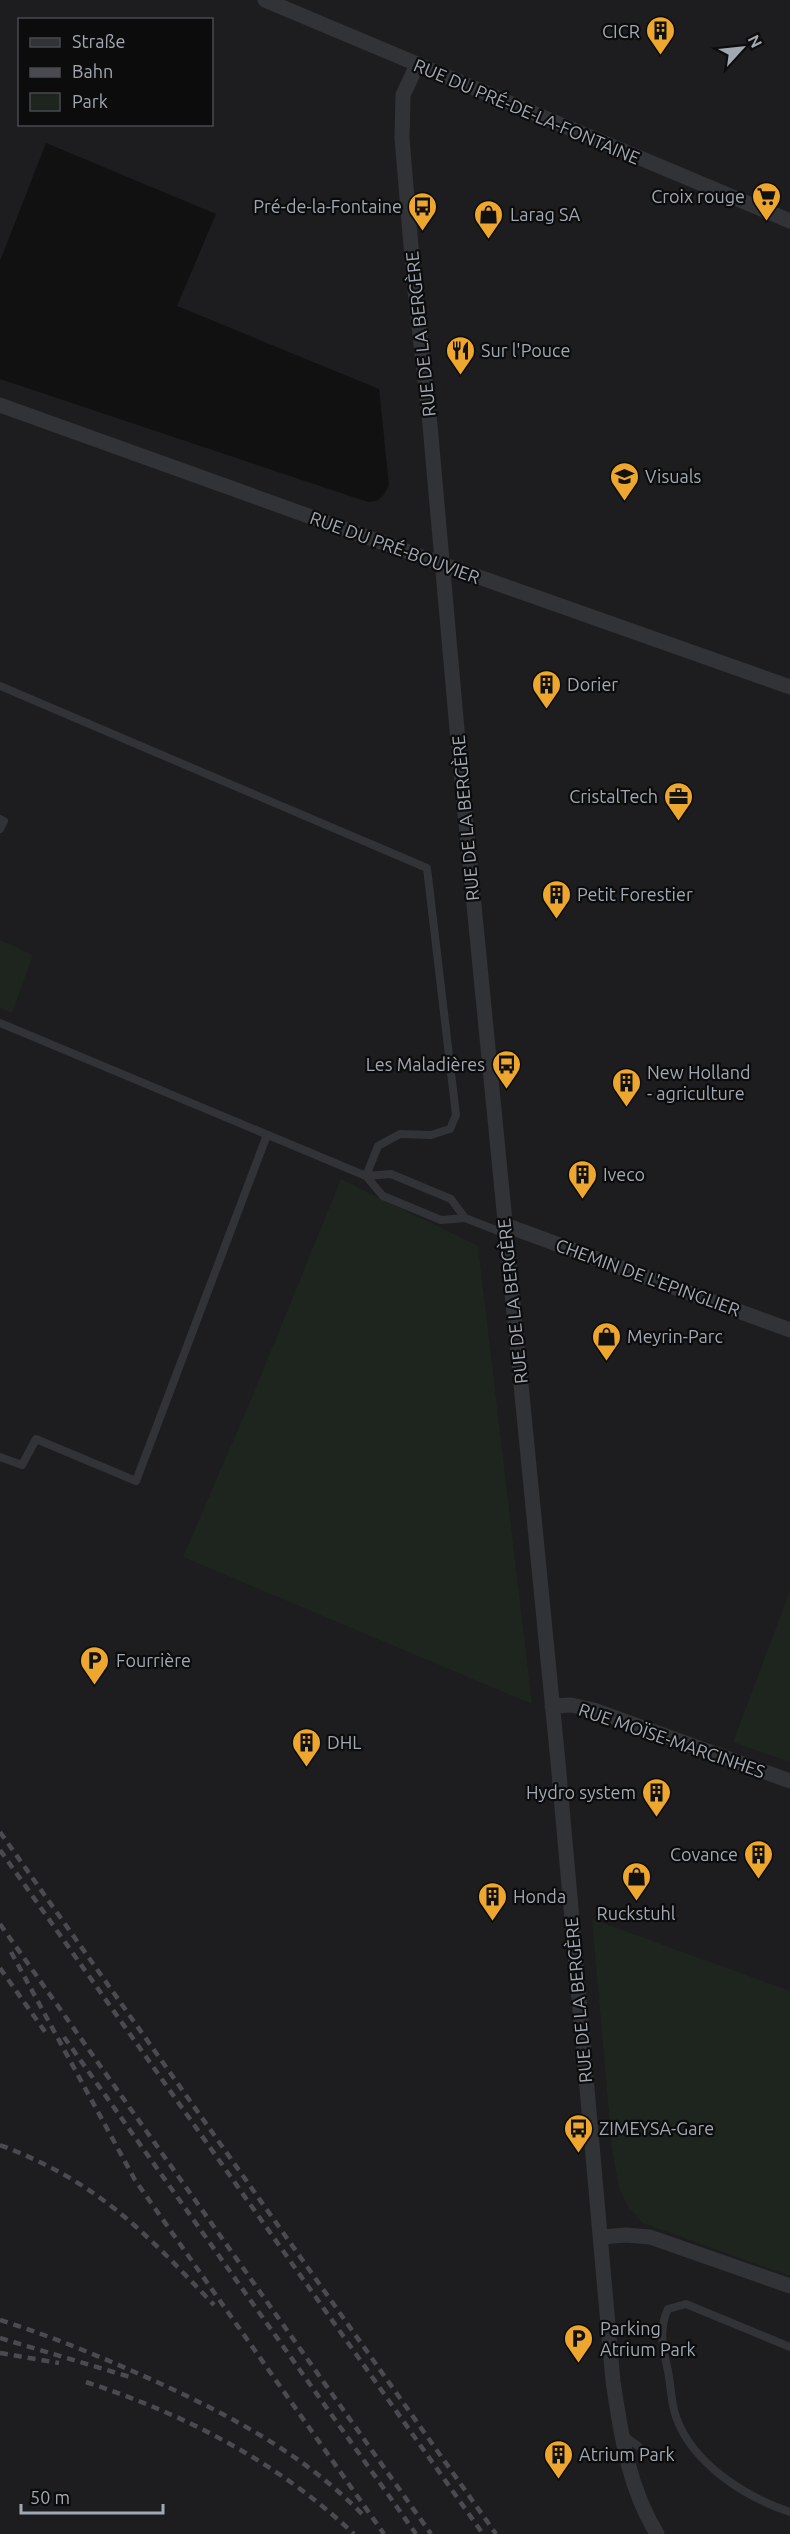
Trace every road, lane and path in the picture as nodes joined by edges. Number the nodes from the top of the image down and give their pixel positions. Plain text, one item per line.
1 (265, 0) edge
2 (417, 65) junction
3 (790, 221) edge
4 (0, 405) edge
5 (442, 564) junction
6 (0, 686) edge
7 (790, 687) edge
8 (0, 819) edge
9 (0, 829) edge
10 (0, 1023) edge
11 (267, 1135) junction
12 (366, 1176) junction
13 (465, 1218) junction
14 (506, 1230) junction
15 (790, 1330) edge
16 (0, 1457) edge
17 (552, 1706) junction
18 (790, 1781) edge
19 (602, 2238) junction
20 (790, 2286) edge
21 (790, 2347) edge
22 (621, 2434) junction
23 (639, 2446) dead end
24 (790, 2512) edge
25 (657, 2534) edge

1 - 2 street, RUE DU PRÉ-DE-LA-FONTAINE
2 - 3 street, RUE DU PRÉ-DE-LA-FONTAINE
2 - 5 street, RUE DE LA BERGÈRE
4 - 5 street, RUE DU PRÉ-BOUVIER
5 - 7 street, RUE DU PRÉ-BOUVIER
5 - 14 street, RUE DE LA BERGÈRE
6 - 12 lane
8 - 9 lane
10 - 11 lane
11 - 12 lane
11 - 16 lane
12 - 13 lane
12 - 13 lane
13 - 14 lane
14 - 15 street, CHEMIN DE L'EPINGLIER
14 - 17 street, RUE DE LA BERGÈRE
17 - 18 street, RUE MOÏSE-MARCINHES
17 - 19 street, RUE DE LA BERGÈRE
19 - 20 street
19 - 22 street, RUE DE LA BERGÈRE
21 - 24 lane
22 - 23 lane
22 - 25 street, RUE DE LA BERGÈRE

